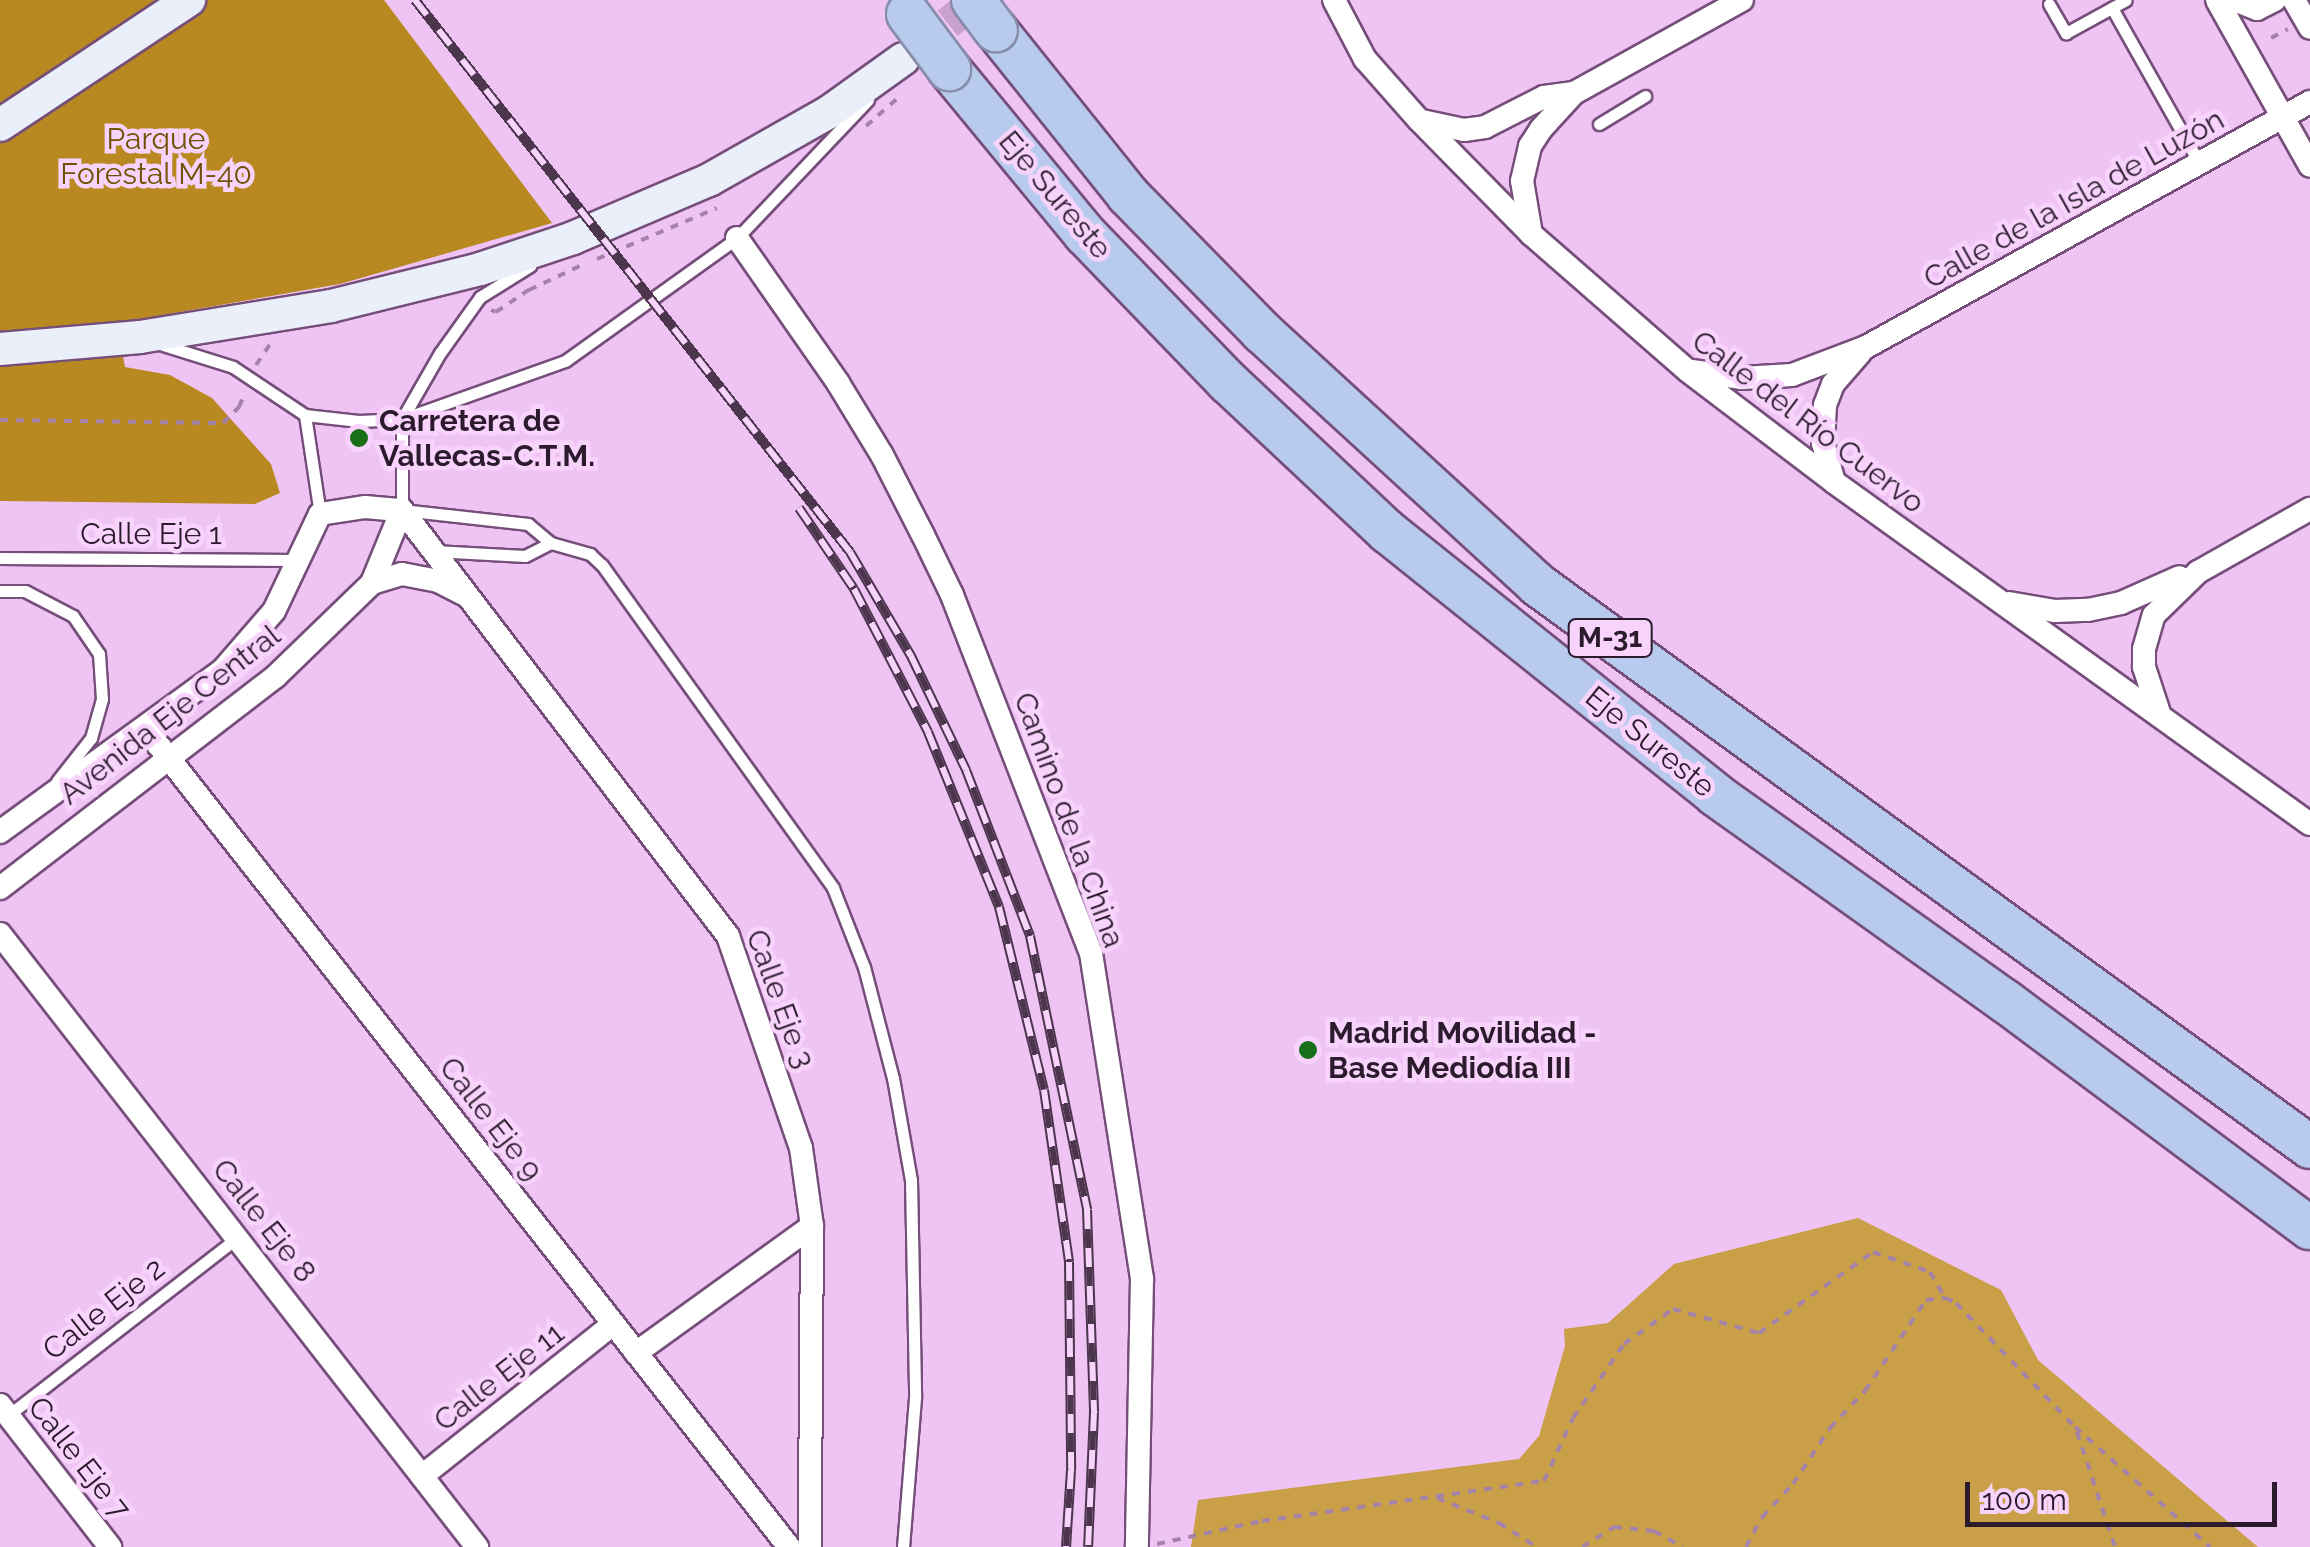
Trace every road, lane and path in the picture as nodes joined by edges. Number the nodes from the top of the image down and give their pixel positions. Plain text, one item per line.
1 (189, 0) edge
2 (1334, 0) edge
3 (1742, 0) edge
4 (2126, 0) edge
5 (2217, 0) edge
6 (2234, 0) edge
7 (2274, 0) edge
8 (2294, 0) edge
9 (2049, 4) dead end
10 (903, 7) edge
11 (2112, 8) junction
12 (985, 15) edge
13 (2300, 28) edge
14 (2270, 38) dead end
15 (903, 59) joint
16 (1574, 93) junction
17 (1645, 96) dead end
18 (2310, 102) edge
19 (2283, 119) junction
20 (1419, 120) junction
21 (1599, 124) dead end
22 (0, 125) edge
23 (2200, 164) junction
24 (2310, 166) edge
25 (1532, 234) junction
26 (573, 238) junction
27 (737, 238) junction
28 (140, 337) junction
29 (1866, 347) junction
30 (0, 349) edge
31 (1688, 371) junction
32 (239, 407) dead end
33 (305, 414) junction
34 (402, 419) junction
35 (0, 420) edge
36 (1834, 482) junction
37 (2310, 509) edge
38 (402, 510) junction
39 (320, 514) junction
40 (552, 543) junction
41 (434, 551) junction
42 (0, 558) edge
43 (301, 560) junction
44 (2198, 572) junction
45 (372, 582) junction
46 (0, 591) edge
47 (472, 599) junction
48 (1996, 599) junction
49 (2160, 716) junction
50 (145, 728) junction
51 (168, 756) junction
52 (43, 798) junction
53 (2310, 824) edge
54 (0, 832) edge
55 (0, 888) edge
56 (0, 934) edge
57 (2310, 1148) edge
58 (812, 1226) junction
59 (2310, 1228) edge
60 (239, 1236) junction
61 (1944, 1298) junction
62 (613, 1324) junction
63 (636, 1353) junction
64 (3, 1414) edge
65 (2075, 1427) junction
66 (422, 1476) junction
67 (1433, 1496) junction
68 (110, 1547) edge
69 (477, 1547) edge
70 (790, 1547) edge
71 (810, 1547) edge
72 (903, 1547) edge
73 (1138, 1547) edge
74 (1146, 1547) edge
75 (1537, 1547) edge
76 (1582, 1547) edge
77 (1683, 1547) edge
78 (1746, 1547) edge
79 (2115, 1547) edge
80 (2210, 1547) edge

1 - 22 main road
2 - 20 street, Calle del Río Cuervo
3 - 16 street
4 - 11 lane
5 - 19 street
6 - 7 street
8 - 13 street
9 - 11 lane
10 - 59 highway, Eje Sureste / M-31, bridge
11 - 23 lane
12 - 57 highway, Eje Sureste / M-31
13 - 14 path
15 - 26 main road
15 - 27 lane
16 - 20 street
16 - 25 street
17 - 21 lane
18 - 19 street, Calle de la Isla de Luzón
19 - 23 street, Calle de la Isla de Luzón
19 - 24 street
20 - 25 street, Calle del Río Cuervo
23 - 29 street, Calle de la Isla de Luzón
25 - 31 street, Calle del Río Cuervo
26 - 28 main road
26 - 34 lane
27 - 34 lane
27 - 73 street, Camino de la China
28 - 30 main road
28 - 33 lane
29 - 31 street, Calle de la Isla de Luzón
29 - 36 street, Calle de la Isla de Luzón
31 - 36 street, Calle del Río Cuervo
32 - 35 path
33 - 34 lane
33 - 39 lane
34 - 38 lane
36 - 48 street, Calle del Río Cuervo
37 - 44 street
38 - 39 street
38 - 40 lane
38 - 41 street
38 - 45 street
39 - 43 street, Avenida Eje Central
40 - 41 lane
40 - 72 lane
41 - 47 street
42 - 43 lane, Calle Eje 1
43 - 50 street, Avenida Eje Central
44 - 48 street
44 - 49 street
45 - 47 street, Calle Eje 3
45 - 51 street, Avenida Eje Central
46 - 52 lane
47 - 58 street, Calle Eje 3
48 - 49 street, Calle del Río Cuervo
49 - 53 street, Calle del Río Cuervo
50 - 51 street, Calle Eje 9
50 - 52 street, Avenida Eje Central
51 - 55 street, Avenida Eje Central
51 - 62 street, Calle Eje 9
52 - 54 street, Avenida Eje Central
56 - 60 street, Calle Eje 8
58 - 63 street
58 - 71 street, Calle Eje 3
60 - 64 lane, Calle Eje 2
60 - 66 street, Calle Eje 8
61 - 65 path
61 - 67 path
61 - 78 path
62 - 63 street, Calle Eje 9
62 - 66 street, Calle Eje 11
63 - 70 street, Calle Eje 9
64 - 68 street, Calle Eje 7
65 - 79 path
65 - 80 path
66 - 69 street, Calle Eje 8
67 - 74 path
67 - 75 path
76 - 77 path

